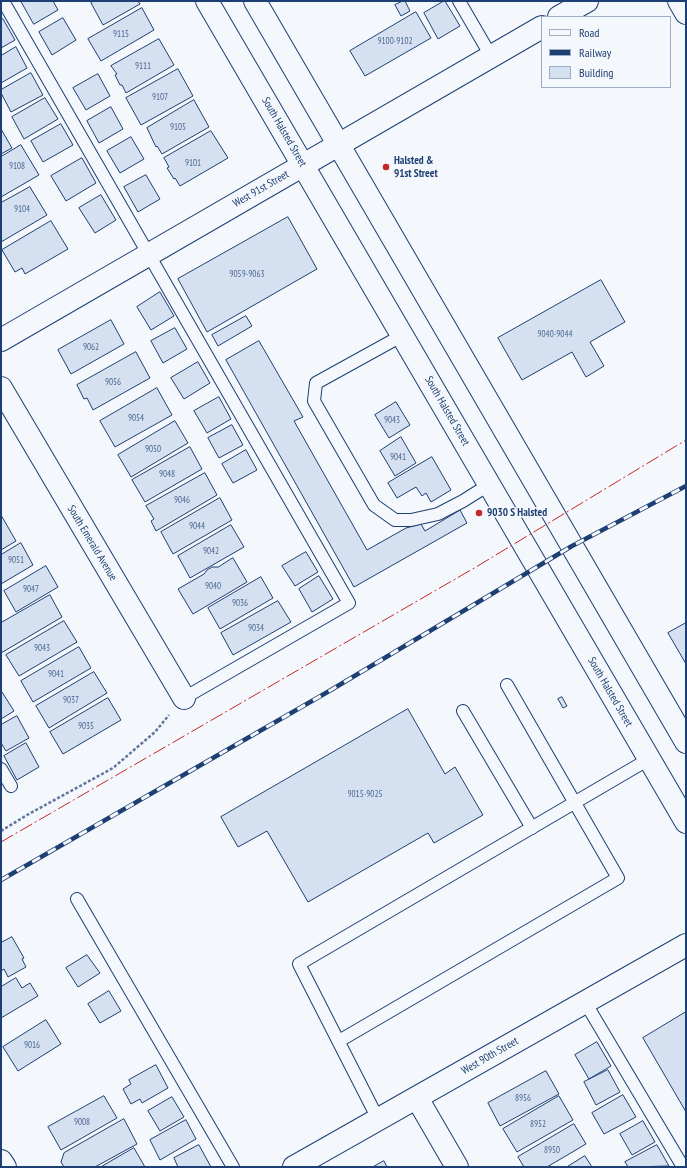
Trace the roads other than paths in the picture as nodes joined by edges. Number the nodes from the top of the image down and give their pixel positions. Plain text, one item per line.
1 (3, 1) edge
2 (207, 1) edge
3 (255, 1) edge
4 (459, 1) edge
5 (587, 1) edge
6 (679, 1) edge
7 (686, 13) edge
8 (561, 16) edge
9 (541, 28) edge
10 (491, 56) junction
11 (338, 145) junction
12 (303, 165) junction
13 (150, 254) junction
14 (402, 335) junction
15 (1, 340) edge
16 (1, 388) edge
17 (490, 484) junction
18 (508, 685) dead end
19 (184, 698) joint
20 (463, 711) dead end
21 (686, 742) edge
22 (649, 759) junction
23 (1, 770) edge
24 (11, 786) dead end
25 (574, 803) junction
26 (686, 822) edge
27 (532, 828) junction
28 (77, 899) dead end
29 (686, 945) edge
30 (585, 1002) junction
31 (339, 1041) junction
32 (417, 1098) junction
33 (378, 1119) junction
34 (1, 1161) edge
35 (4, 1167) edge
36 (233, 1167) edge
37 (294, 1167) edge
38 (457, 1167) edge
39 (683, 1167) edge

1 - 13 lane
2 - 12 main road, South Halsted Street
3 - 11 main road
4 - 10 lane
5 - 8 main road
6 - 7 main road
9 - 10 main road, West 91st Street
10 - 11 main road, West 91st Street
11 - 12 main road, West 91st Street
11 - 21 main road
12 - 13 main road, West 91st Street
12 - 14 main road, South Halsted Street
13 - 15 main road, West 91st Street
13 - 19 lane
14 - 17 main road, South Halsted Street
14 - 17 lane
16 - 19 main road, South Emerald Avenue
17 - 22 main road, South Halsted Street
18 - 25 lane
20 - 27 lane
22 - 25 lane
22 - 26 main road, South Halsted Street
23 - 24 lane
25 - 27 lane
25 - 31 lane
27 - 31 lane
28 - 36 lane
29 - 30 main road, West 90th Street
30 - 32 main road, West 90th Street
30 - 39 lane
31 - 33 lane
32 - 33 main road, West 90th Street
32 - 38 main road
33 - 37 main road, West 90th Street
34 - 35 main road

